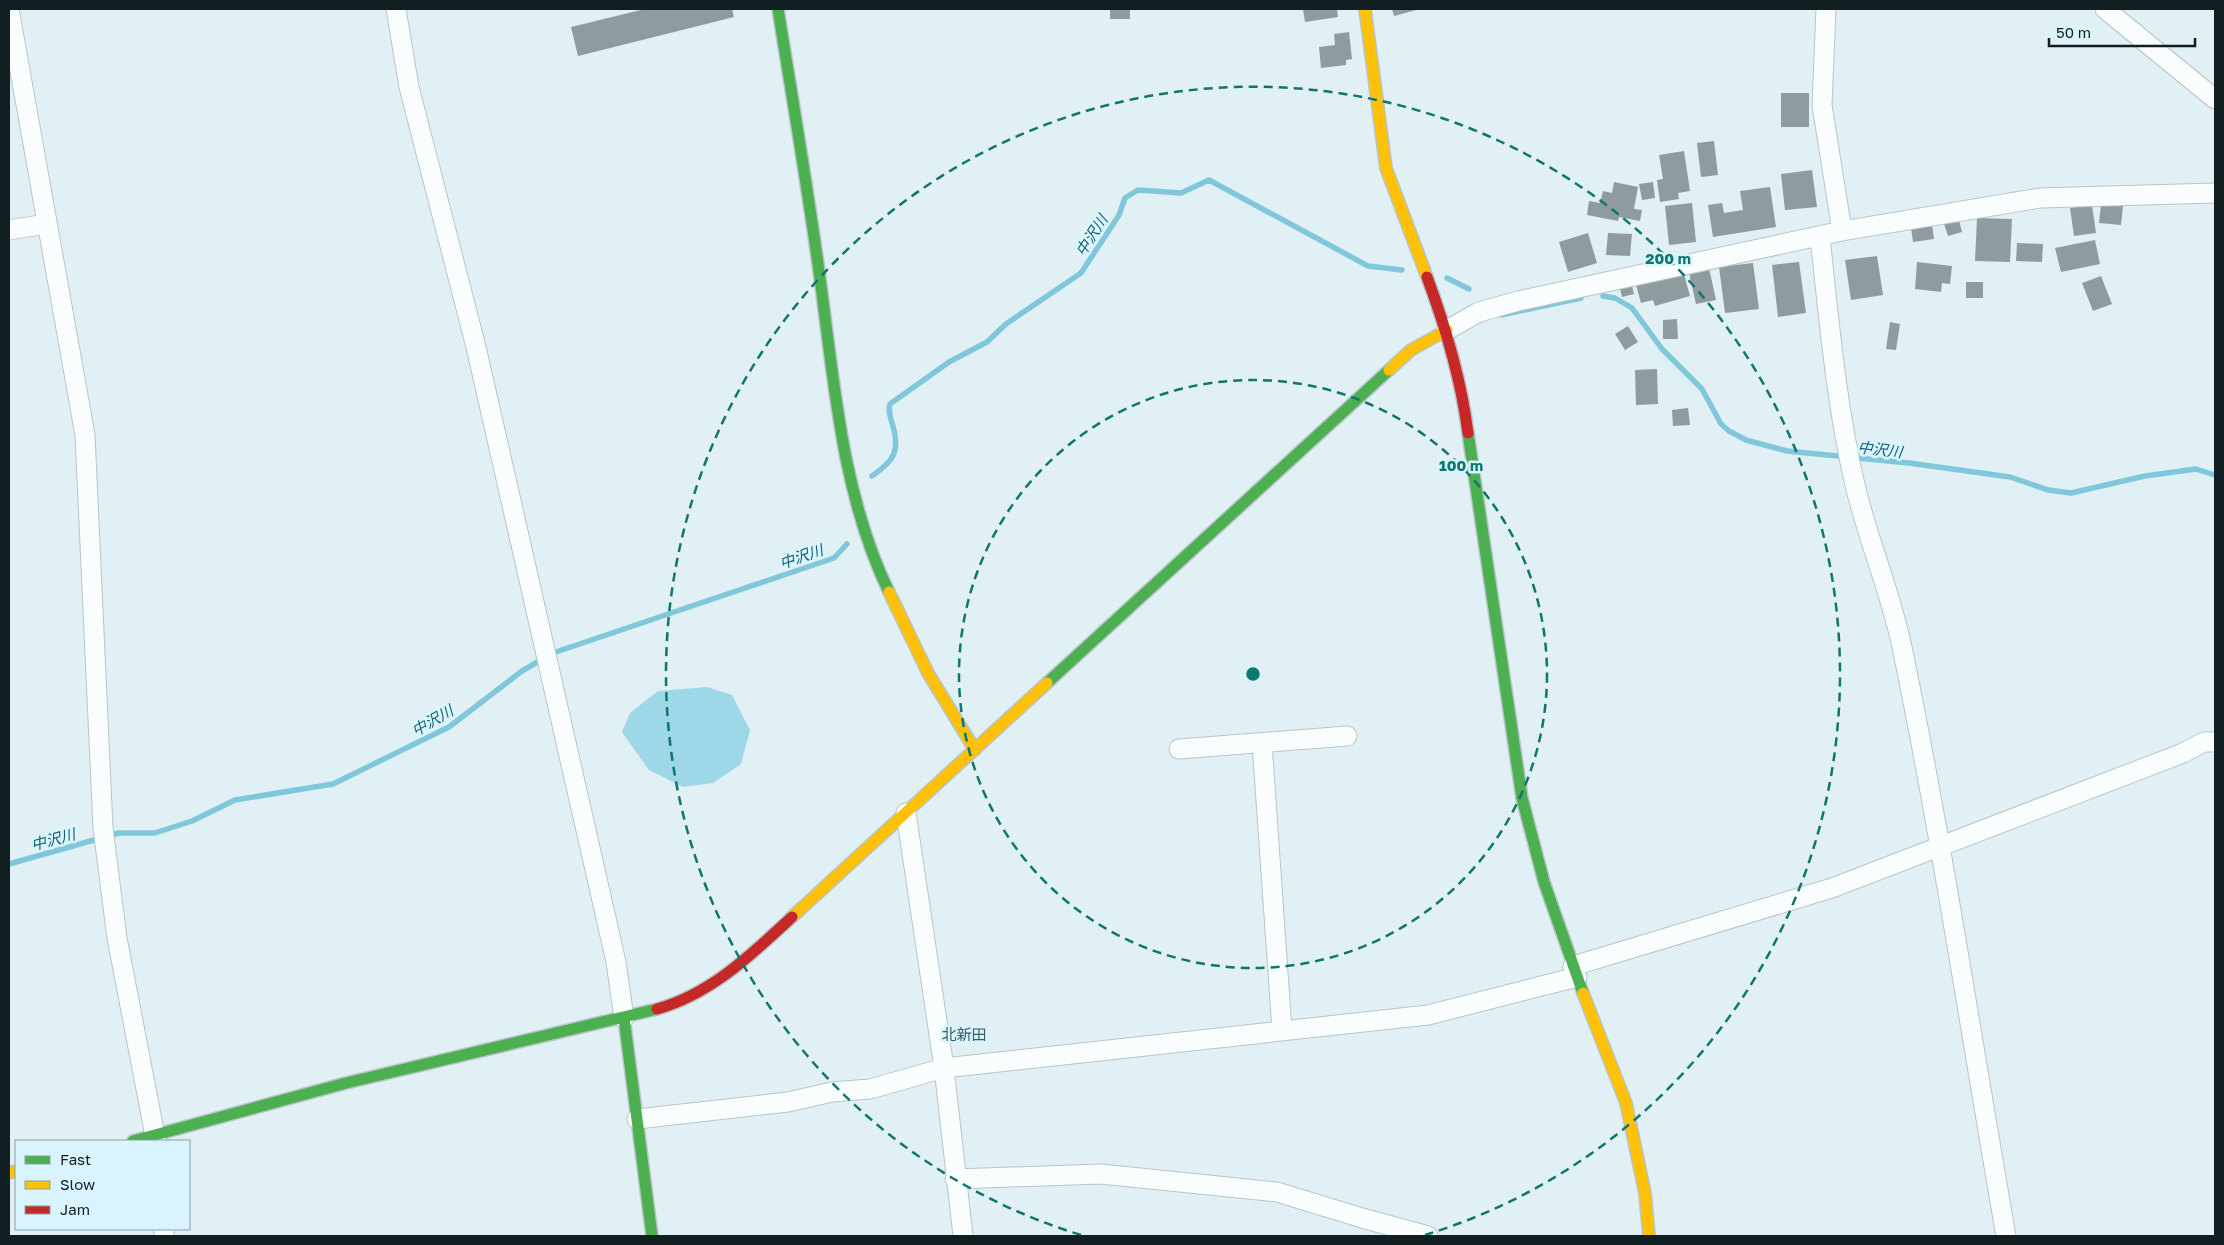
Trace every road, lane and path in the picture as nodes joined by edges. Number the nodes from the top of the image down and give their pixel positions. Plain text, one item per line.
1 (9, 9) edge
2 (396, 9) edge
3 (778, 9) edge
4 (1365, 9) edge
5 (1826, 9) edge
6 (2104, 9) edge
7 (2215, 99) edge
8 (2215, 193) edge
9 (46, 224) junction
10 (9, 230) edge
11 (1842, 231) junction
12 (1820, 237) junction
13 (1446, 330) junction
14 (1347, 736) dead end
15 (2215, 742) edge
16 (1262, 743) junction
17 (1179, 749) dead end
18 (975, 750) junction
19 (906, 813) junction
20 (1939, 846) junction
21 (1575, 972) junction
22 (624, 1018) junction
23 (1282, 1030) junction
24 (944, 1068) junction
25 (637, 1119) junction
26 (155, 1138) edge
27 (140, 1140) edge
28 (955, 1179) junction
29 (652, 1236) edge
30 (963, 1236) edge
31 (1428, 1236) edge
32 (1649, 1236) edge
33 (2006, 1236) edge

1 - 9 street
2 - 22 street
3 - 18 street
4 - 13 street
5 - 11 street
6 - 7 street
8 - 11 street
9 - 10 street
9 - 26 street
11 - 12 street
12 - 13 street
12 - 20 street
13 - 18 street
13 - 21 street
14 - 16 street
15 - 20 street
16 - 17 street
16 - 23 street
18 - 19 street
19 - 22 street
19 - 24 street
20 - 21 street
20 - 33 street
21 - 23 street
21 - 32 street
22 - 25 street
22 - 26 street
23 - 24 street
24 - 25 street
24 - 28 street
25 - 29 street
26 - 27 street
28 - 30 street
28 - 31 street

